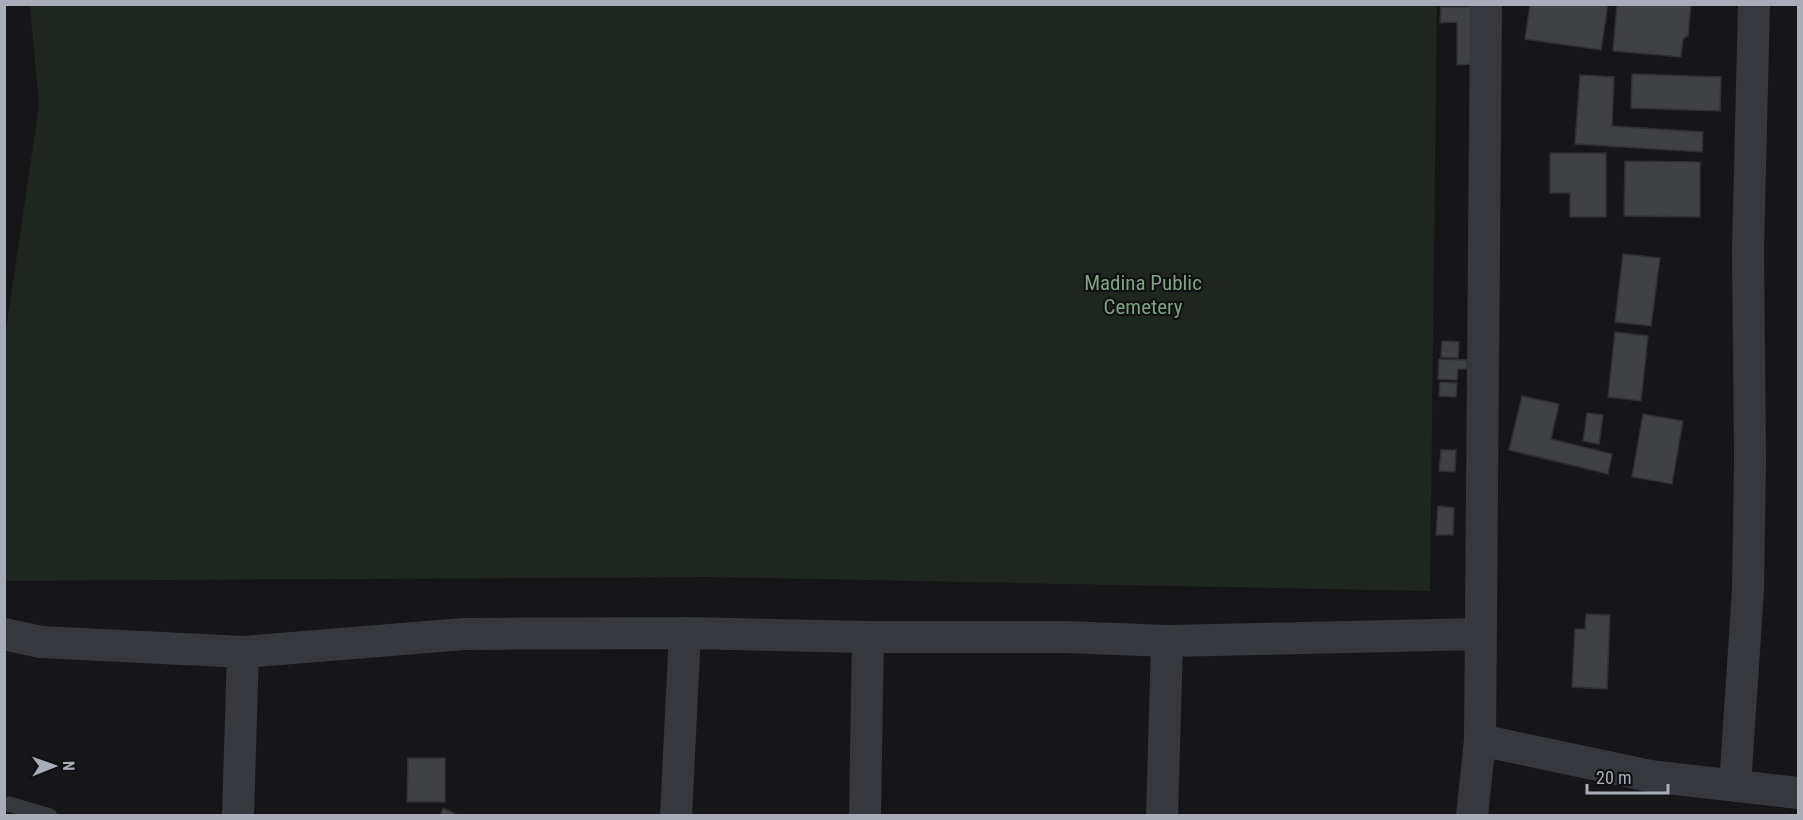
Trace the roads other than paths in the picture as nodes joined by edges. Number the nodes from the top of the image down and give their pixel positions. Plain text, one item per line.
1 (1486, 4) edge
2 (1754, 4) edge
3 (685, 633) junction
4 (4, 634) edge
5 (1479, 634) junction
6 (868, 637) junction
7 (1167, 641) junction
8 (243, 652) junction
9 (1480, 740) junction
10 (1735, 786) junction
11 (1798, 793) edge
12 (9, 804) dead end
13 (50, 816) edge
14 (238, 816) edge
15 (676, 816) edge
16 (865, 816) edge
17 (1162, 816) edge
18 (1472, 816) edge

1 - 5 street
2 - 10 street
3 - 6 street
3 - 8 street
3 - 15 street
4 - 8 street
5 - 7 street
5 - 9 street
6 - 7 street
6 - 16 street
7 - 17 street
8 - 14 street
9 - 10 street
9 - 18 street
10 - 11 street
12 - 13 lane

